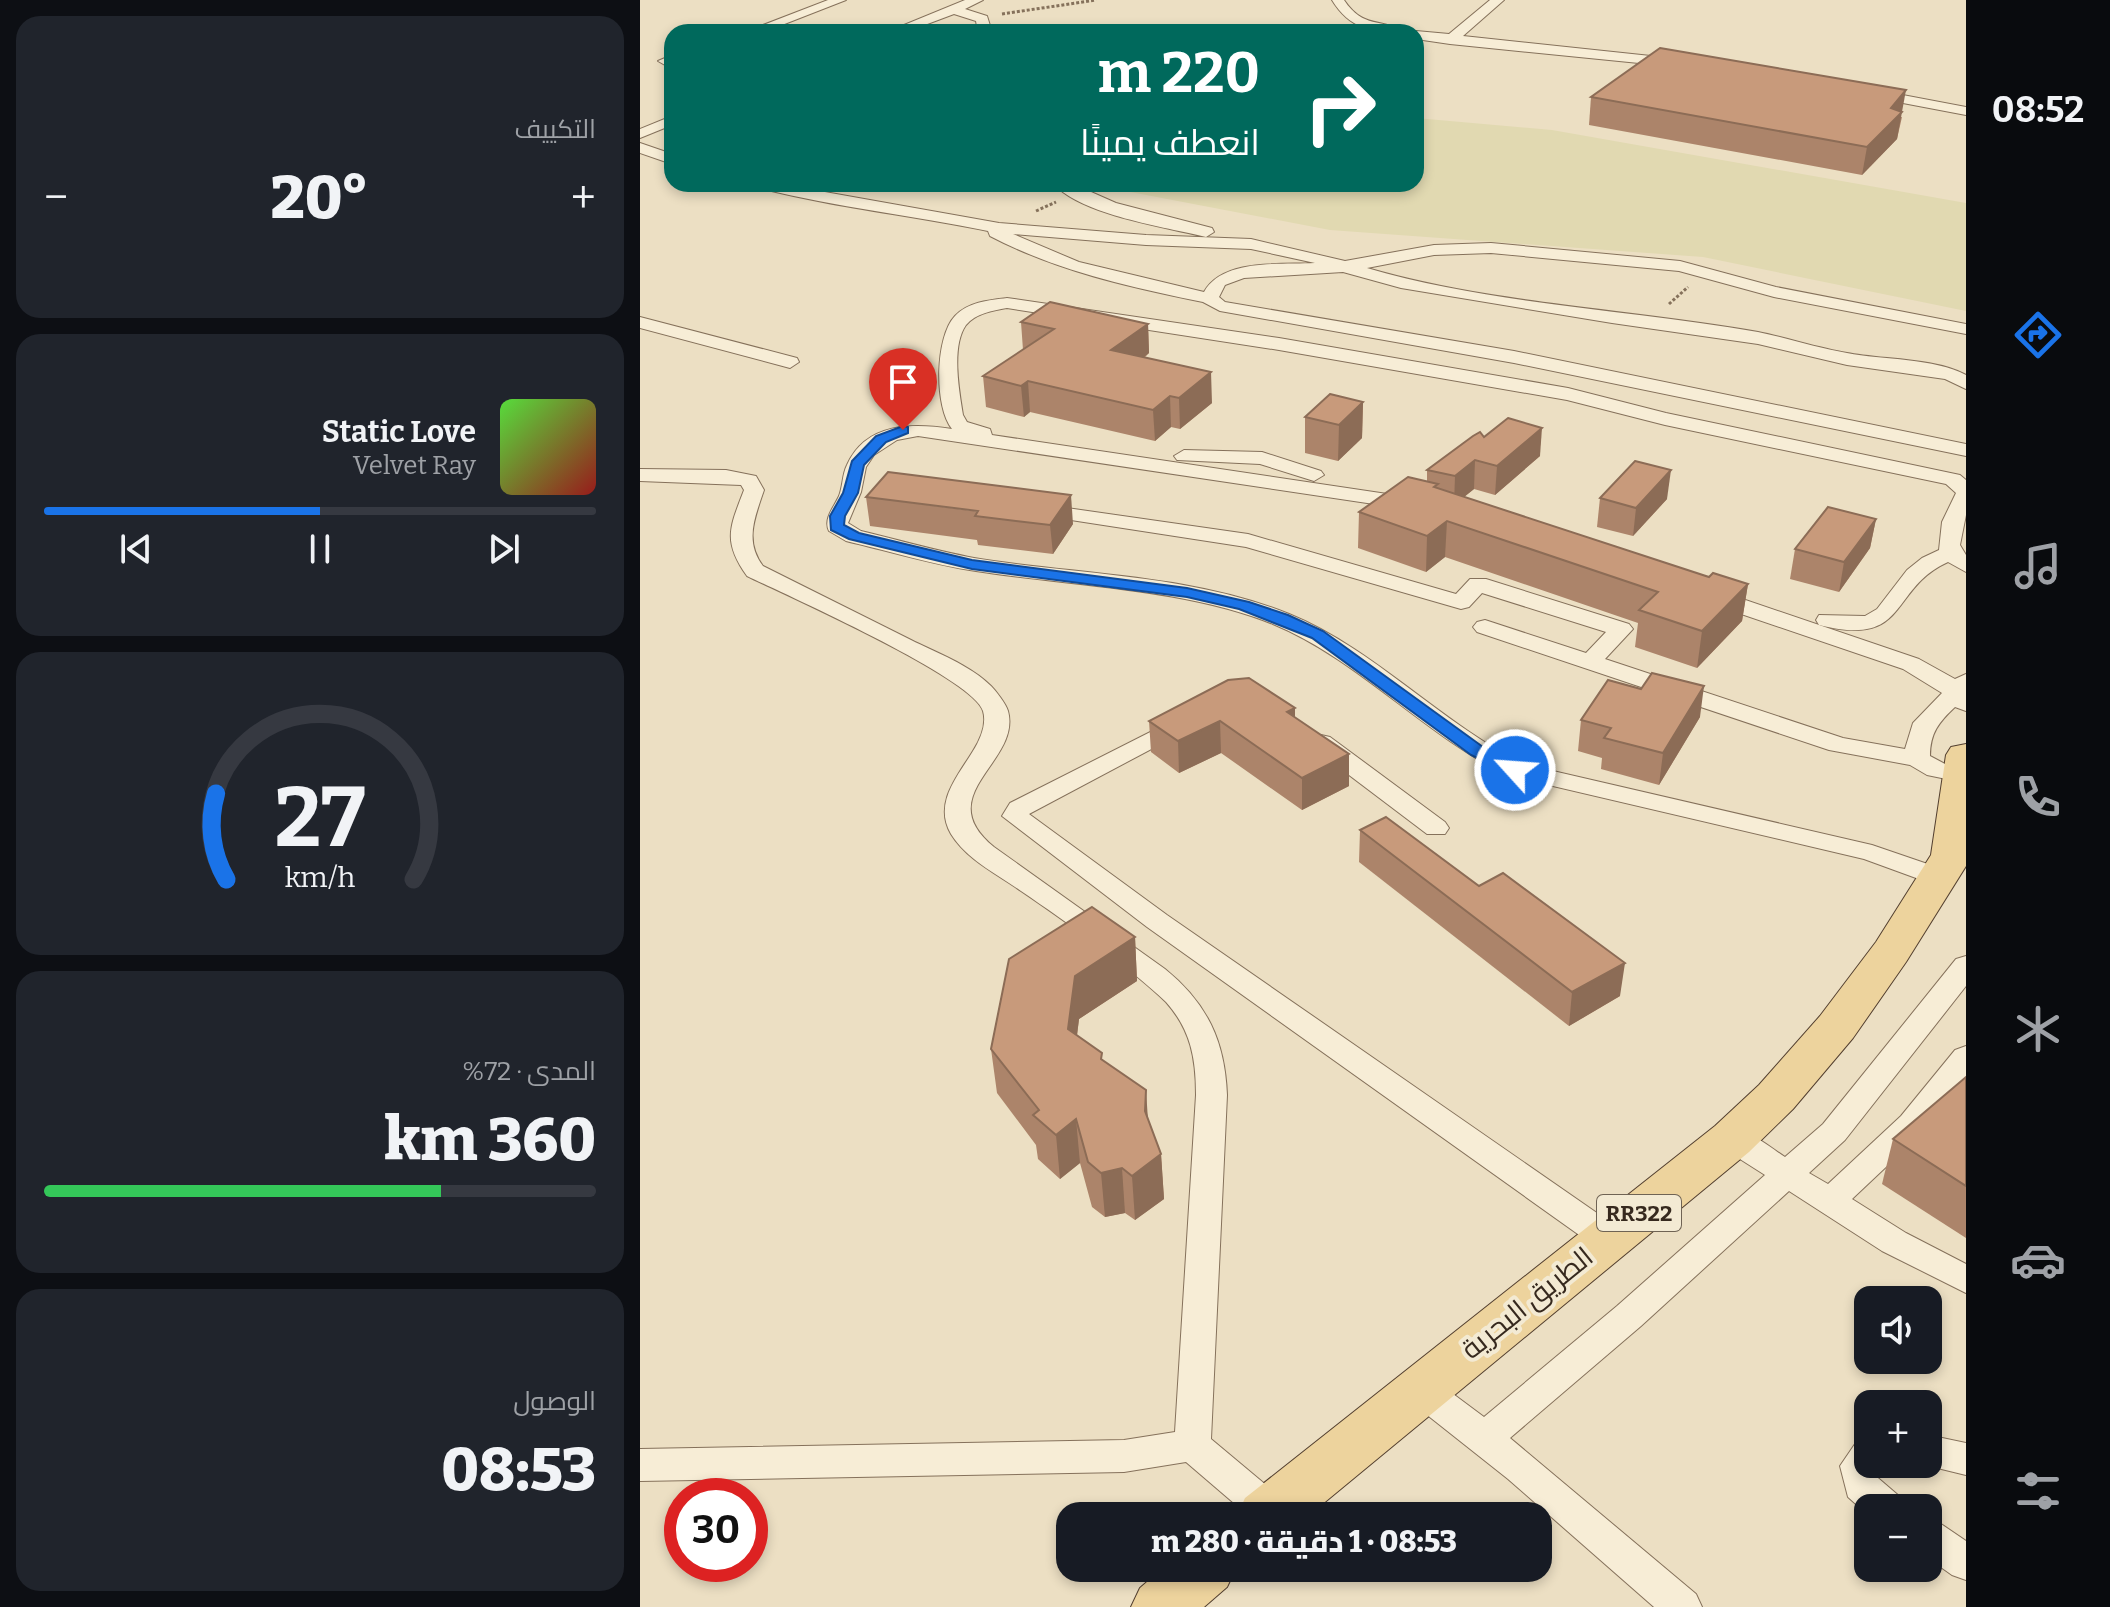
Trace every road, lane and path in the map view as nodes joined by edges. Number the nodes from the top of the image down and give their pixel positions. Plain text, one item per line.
1 (840, 0) edge
2 (977, 0) edge
3 (1096, 0) edge
4 (1338, 0) edge
5 (1498, 0) edge
6 (953, 9) junction
7 (976, 16) junction
8 (774, 24) edge
9 (915, 24) edge
10 (984, 24) edge
11 (1357, 24) edge
12 (1424, 36) edge
13 (1450, 40) junction
14 (1701, 66) edge
15 (1849, 89) edge
16 (1966, 111) edge
17 (664, 124) edge
18 (640, 134) edge
19 (640, 148) edge
20 (664, 156) edge
21 (793, 192) edge
22 (1062, 192) edge
23 (1080, 192) edge
24 (992, 227) junction
25 (1251, 244) junction
26 (1349, 266) junction
27 (1704, 274) junction
28 (1209, 298) junction
29 (640, 322) edge
30 (1646, 324) junction
31 (1966, 329) edge
32 (790, 362) dead end
33 (1966, 383) edge
34 (1966, 450) edge
35 (640, 475) edge
36 (1966, 492) edge
37 (1011, 505) edge
38 (1958, 559) edge
39 (1485, 627) dead end
40 (1590, 662) junction
41 (1963, 693) edge
42 (1209, 708) edge
43 (1296, 722) edge
44 (1966, 734) edge
45 (1917, 759) junction
46 (1964, 762) edge
47 (1436, 828) dead end
48 (1952, 857) edge
49 (1966, 966) edge
50 (1966, 1057) edge
51 (1732, 1139) junction
52 (1789, 1173) junction
53 (1831, 1200) junction
54 (1608, 1238) junction
55 (1966, 1280) edge
56 (1420, 1389) junction
57 (1486, 1437) junction
58 (1192, 1445) junction
59 (1942, 1454) edge
60 (1966, 1459) edge
61 (640, 1465) edge
62 (1860, 1478) edge
63 (1870, 1494) edge
64 (1255, 1502) edge
65 (1283, 1502) edge
66 (1942, 1546) edge
67 (1966, 1563) edge
68 (1190, 1582) edge
69 (1161, 1607) edge
70 (1682, 1607) edge

1 - 8 street
2 - 6 street
3 - 7 path
4 - 11 street
5 - 13 street
6 - 7 street
6 - 9 street
7 - 10 street
12 - 13 street
13 - 14 street
15 - 16 street
17 - 18 street
19 - 20 street
21 - 24 street
22 - 24 path
23 - 25 street
24 - 25 street
24 - 28 street
25 - 26 street
26 - 27 street
26 - 28 street
26 - 30 street
27 - 30 path
27 - 31 street
28 - 34 street
29 - 32 street
30 - 33 street
35 - 58 street
36 - 38 street
36 - 48 street
37 - 40 street
38 - 41 street
39 - 40 street
40 - 45 street
41 - 45 street
42 - 54 street
43 - 47 street
44 - 46 main road, RR322
45 - 46 street
46 - 48 main road, RR322
48 - 51 main road, الطريق البحرية / RR322
49 - 52 street
50 - 53 street
51 - 52 street
51 - 54 main road, الطريق البحرية / RR322
52 - 53 street
52 - 57 street
53 - 55 street
54 - 56 main road, الطريق البحرية / RR322
56 - 57 street
56 - 65 main road, الطريق البحرية / RR322
57 - 70 street
58 - 61 street
58 - 64 street
59 - 60 street
62 - 63 street
66 - 67 street
68 - 69 main road

